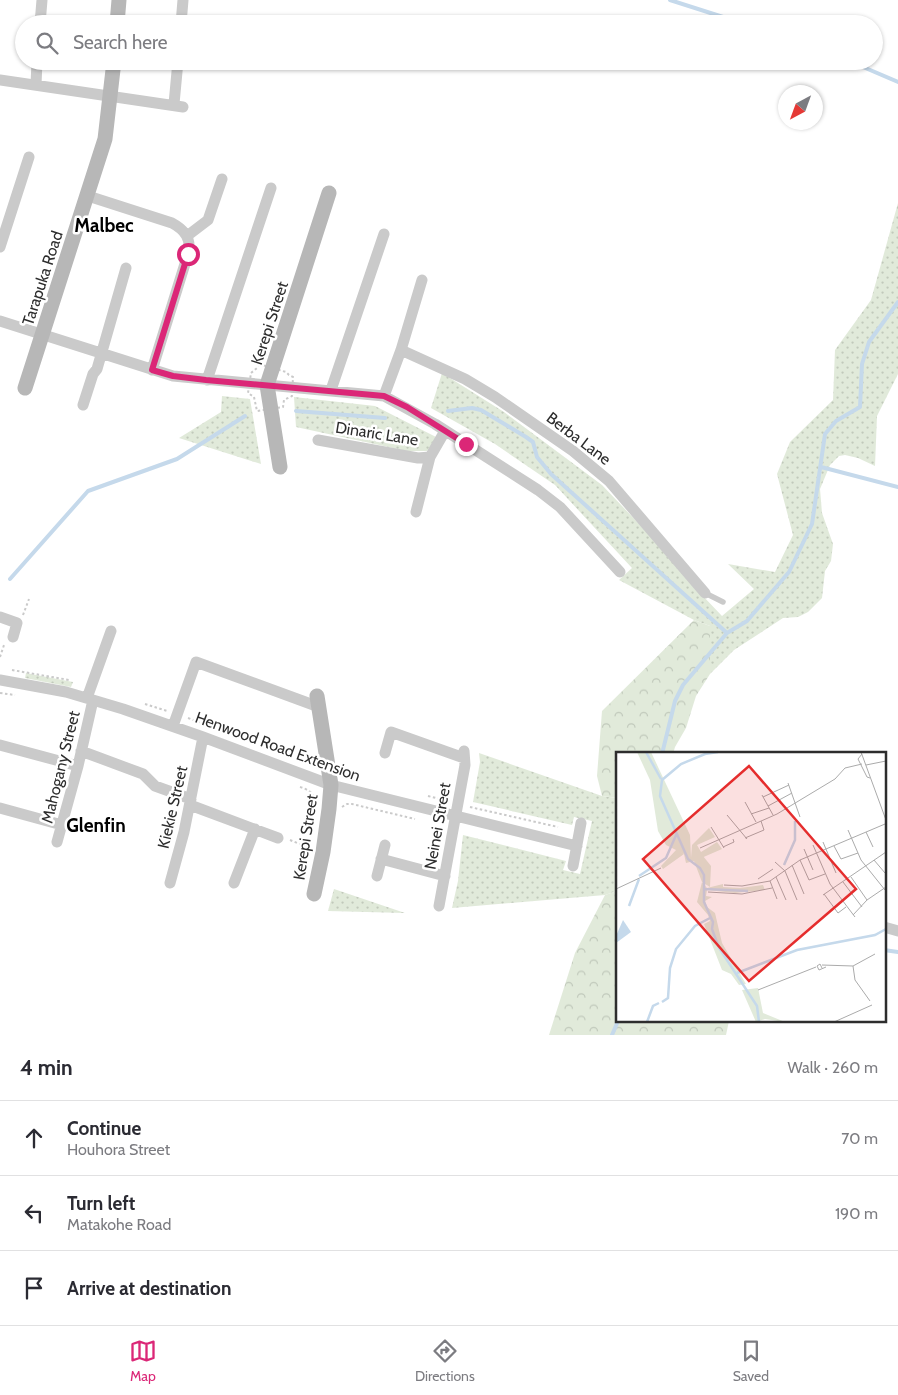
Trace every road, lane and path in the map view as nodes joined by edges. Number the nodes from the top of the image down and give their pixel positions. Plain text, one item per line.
1 (42, 0) edge
2 (119, 0) edge
3 (183, 0) edge
4 (41, 15) edge
5 (118, 15) edge
6 (182, 15) edge
7 (37, 70) edge
8 (113, 70) edge
9 (178, 70) edge
10 (0, 80) edge
11 (36, 85) junction
12 (111, 96) junction
13 (29, 157) dead end
14 (222, 179) dead end
15 (270, 188) dead end
16 (329, 193) dead end
17 (88, 196) junction
18 (384, 234) dead end
19 (187, 236) junction
20 (0, 247) edge
21 (126, 268) dead end
22 (422, 280) dead end
23 (0, 321) edge
24 (42, 334) junction
25 (401, 350) junction
26 (100, 354) junction
27 (278, 369) dead end
28 (152, 370) junction
29 (206, 380) junction
30 (293, 382) dead end
31 (267, 385) junction
32 (25, 388) dead end
33 (331, 390) junction
34 (292, 392) dead end
35 (384, 396) junction
36 (83, 405) dead end
37 (277, 408) dead end
38 (445, 431) junction
39 (318, 440) dead end
40 (430, 457) junction
41 (280, 467) dead end
42 (416, 512) dead end
43 (620, 572) dead end
44 (705, 592) joint
45 (29, 598) dead end
46 (722, 602) dead end
47 (0, 617) edge
48 (17, 623) junction
49 (110, 631) dead end
50 (13, 637) dead end
51 (10, 669) dead end
52 (0, 680) edge
53 (69, 680) dead end
54 (90, 699) junction
55 (318, 701) joint
56 (182, 716) dead end
57 (173, 726) junction
58 (205, 731) junction
59 (0, 745) edge
60 (81, 751) junction
61 (385, 753) dead end
62 (314, 757) dead end
63 (305, 762) dead end
64 (312, 762) junction
65 (78, 766) junction
66 (314, 766) dead end
67 (295, 785) dead end
68 (331, 786) junction
69 (422, 795) dead end
70 (190, 802) junction
71 (316, 802) dead end
72 (451, 802) dead end
73 (468, 806) dead end
74 (0, 808) edge
75 (340, 810) dead end
76 (454, 816) junction
77 (423, 820) dead end
78 (581, 823) dead end
79 (62, 825) junction
80 (558, 827) dead end
81 (255, 830) junction
82 (278, 838) joint
83 (57, 842) dead end
84 (385, 846) dead end
85 (577, 846) junction
86 (307, 847) dead end
87 (381, 859) junction
88 (573, 866) dead end
89 (377, 876) dead end
90 (445, 876) junction
91 (170, 883) dead end
92 (234, 883) dead end
93 (314, 894) dead end
94 (439, 906) dead end

1 - 4 street
2 - 5 street
3 - 6 street
7 - 11 street
8 - 12 street, Tarapuka Road
9 - 12 street
10 - 11 street
11 - 12 street
12 - 17 street, Tarapuka Road
13 - 20 street
14 - 19 street
15 - 29 street
16 - 31 street, Kerepi Street
17 - 19 street
17 - 24 street, Tarapuka Road
18 - 33 street
19 - 28 street
21 - 26 street
22 - 25 street
23 - 24 street
24 - 26 street
24 - 32 street, Tarapuka Road
25 - 35 street
25 - 44 street, Berba Lane
26 - 28 street
26 - 36 street
27 - 30 path
28 - 29 street
29 - 31 street
31 - 33 street
31 - 41 street, Kerepi Street
33 - 35 street
34 - 37 path
35 - 38 street
38 - 40 street, Dinaric Lane
38 - 43 street
39 - 40 street, Dinaric Lane
40 - 42 street, Dinaric Lane
44 - 46 lane
45 - 48 path
47 - 48 street
48 - 50 street
49 - 54 street, Mahogany Street
51 - 53 path
52 - 54 street, Henwood Road Extension
54 - 57 street, Henwood Road Extension
54 - 60 street, Mahogany Street
55 - 57 street
55 - 68 street, Kerepi Street
56 - 58 path
57 - 58 street, Henwood Road Extension
58 - 68 street, Henwood Road Extension
58 - 70 street, Kiekie Street
59 - 65 street
60 - 65 street, Mahogany Street
60 - 70 street
61 - 76 street, Neinei Street
62 - 64 path
63 - 64 path
64 - 66 path
65 - 79 street, Mahogany Street
67 - 71 path
68 - 76 street, Henwood Road Extension
68 - 93 street, Kerepi Street
69 - 72 path
70 - 81 street
70 - 91 street, Kiekie Street
73 - 80 path
74 - 79 street
75 - 77 path
76 - 85 street, Henwood Road Extension
76 - 90 street, Neinei Street
78 - 85 street
79 - 83 street, Mahogany Street
81 - 82 street
81 - 92 street
82 - 86 path
84 - 87 street
85 - 88 street
87 - 89 street
87 - 90 street
90 - 94 street, Neinei Street

